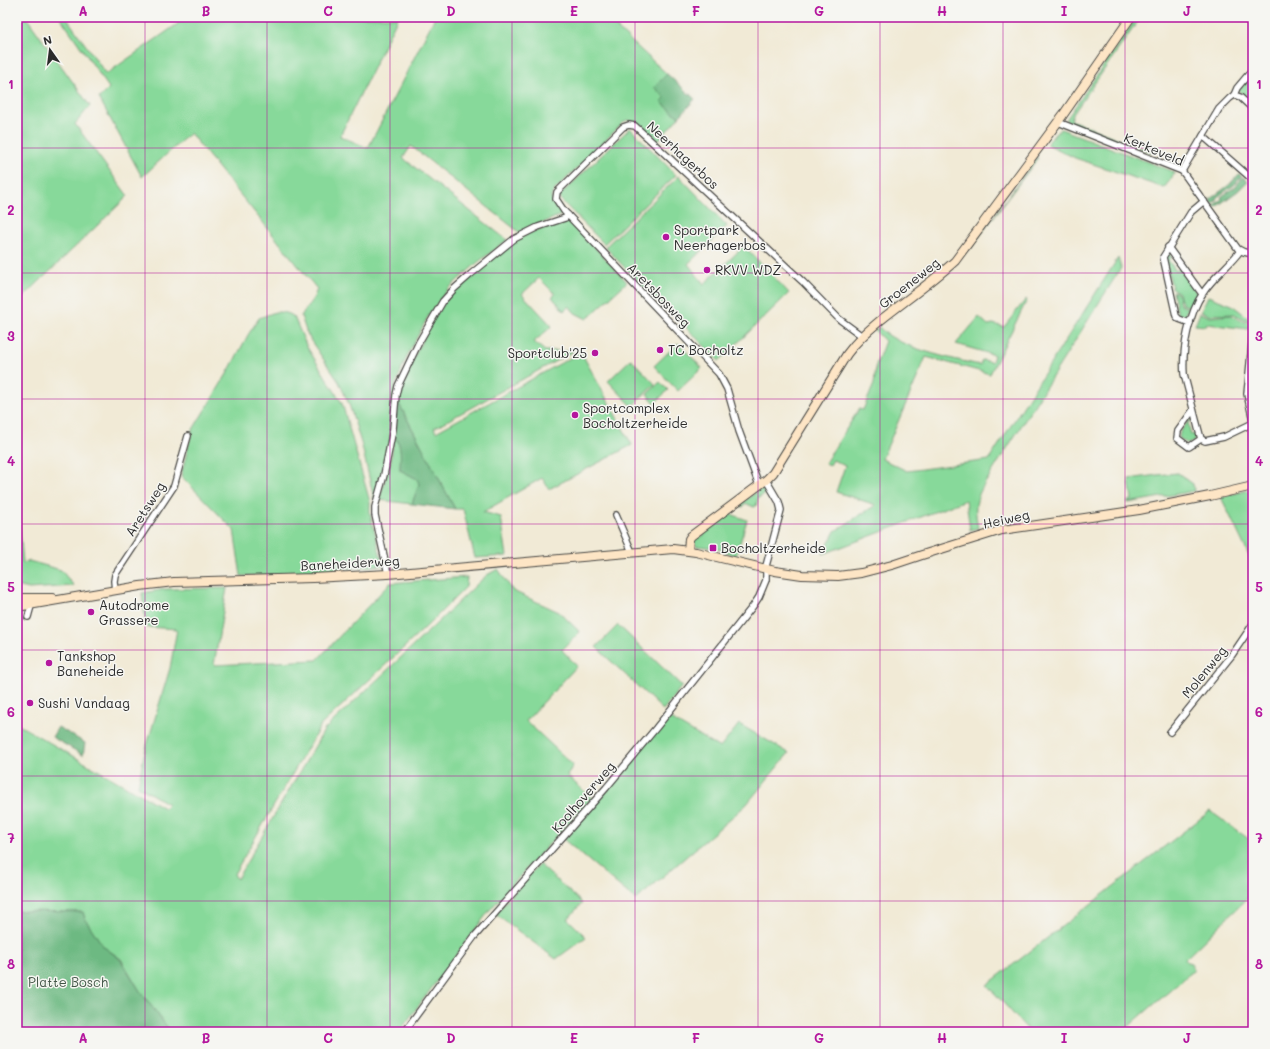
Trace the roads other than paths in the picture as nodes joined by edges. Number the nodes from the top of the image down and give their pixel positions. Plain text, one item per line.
1 (1131, 17) edge
2 (1253, 69) edge
3 (1234, 95) junction
4 (1252, 106) edge
5 (1058, 122) junction
6 (1203, 136) junction
7 (1182, 171) junction
8 (1253, 180) edge
9 (1204, 201) junction
10 (568, 215) junction
11 (1168, 247) junction
12 (1240, 251) junction
13 (1253, 254) edge
14 (1202, 294) junction
15 (1190, 323) junction
16 (1253, 333) edge
17 (862, 336) junction
18 (1193, 410) junction
19 (1253, 422) edge
20 (188, 436) dead end
21 (1201, 439) junction
22 (763, 483) junction
23 (1253, 486) edge
24 (616, 515) dead end
25 (688, 550) junction
26 (632, 552) junction
27 (766, 570) junction
28 (388, 574) junction
29 (115, 591) junction
30 (17, 598) edge
31 (69, 598) junction
32 (31, 606) junction
33 (17, 608) edge
34 (28, 617) dead end
35 (1253, 624) edge
36 (1170, 732) dead end
37 (404, 1032) edge

1 - 5 street, Groeneweg
2 - 3 street
3 - 4 street
3 - 6 street
5 - 7 street, Kerkeveld
5 - 17 street, Groeneweg
6 - 7 street
6 - 8 street
7 - 9 street, Kerkeveld
9 - 11 street
9 - 12 street, Kerkeveld
10 - 17 street, Neerhagerbos
10 - 22 street, Aretsbosweg
10 - 28 street
11 - 14 street
11 - 15 street
12 - 13 street
12 - 14 street
14 - 15 street
15 - 18 street
16 - 19 street
17 - 22 street, Groeneweg
18 - 21 street
18 - 21 street
19 - 21 street
20 - 29 street, Aretsweg
22 - 25 street, Groeneweg
22 - 27 street, Koolhoverweg
23 - 27 street, Heiweg
24 - 26 street
25 - 26 street, Baneheiderweg
25 - 27 street, Baneheiderweg
26 - 28 street, Baneheiderweg
27 - 37 street, Koolhoverweg
28 - 29 street, Baneheiderweg
29 - 31 street, Baneheiderweg
30 - 31 street, Baneheiderweg
31 - 32 street, Baneheiderweg
32 - 33 street, Baneheiderweg
32 - 34 street
35 - 36 street, Molenweg

